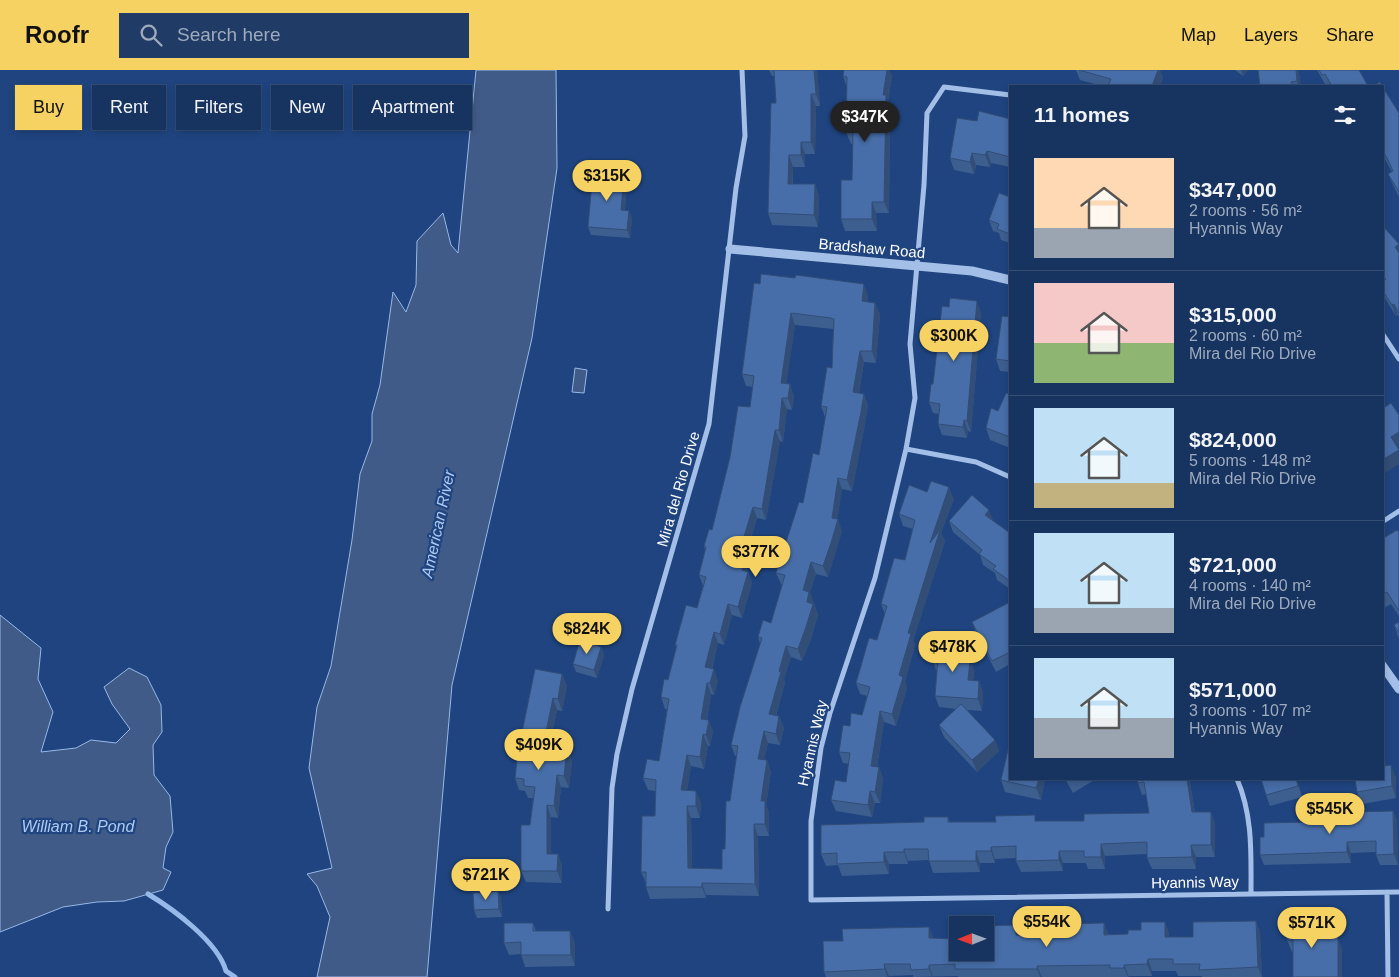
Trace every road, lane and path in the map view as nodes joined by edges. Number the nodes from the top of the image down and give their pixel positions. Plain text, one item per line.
1 (742, 70) edge
2 (1009, 95) edge
3 (730, 249) junction
4 (918, 266) junction
5 (1009, 280) edge
6 (1384, 336) edge
7 (1399, 358) edge
8 (906, 449) junction
9 (1009, 477) edge
10 (1399, 511) edge
11 (1384, 521) edge
12 (1384, 668) edge
13 (1399, 689) edge
14 (1237, 780) edge
15 (1387, 892) junction
16 (1399, 892) edge
17 (1251, 894) junction
18 (608, 909) dead end
19 (1388, 977) edge

1 - 3 street, Mira del Rio Drive
2 - 4 street, Hyannis Way
3 - 4 street, Bradshaw Road
3 - 18 street, Mira del Rio Drive
4 - 5 street, Bradshaw Road
4 - 8 street, Hyannis Way
6 - 7 street
8 - 9 street
8 - 17 street, Hyannis Way
10 - 11 street
12 - 13 street
14 - 17 street
15 - 16 street, Hyannis Way
15 - 17 street, Hyannis Way
15 - 19 street

